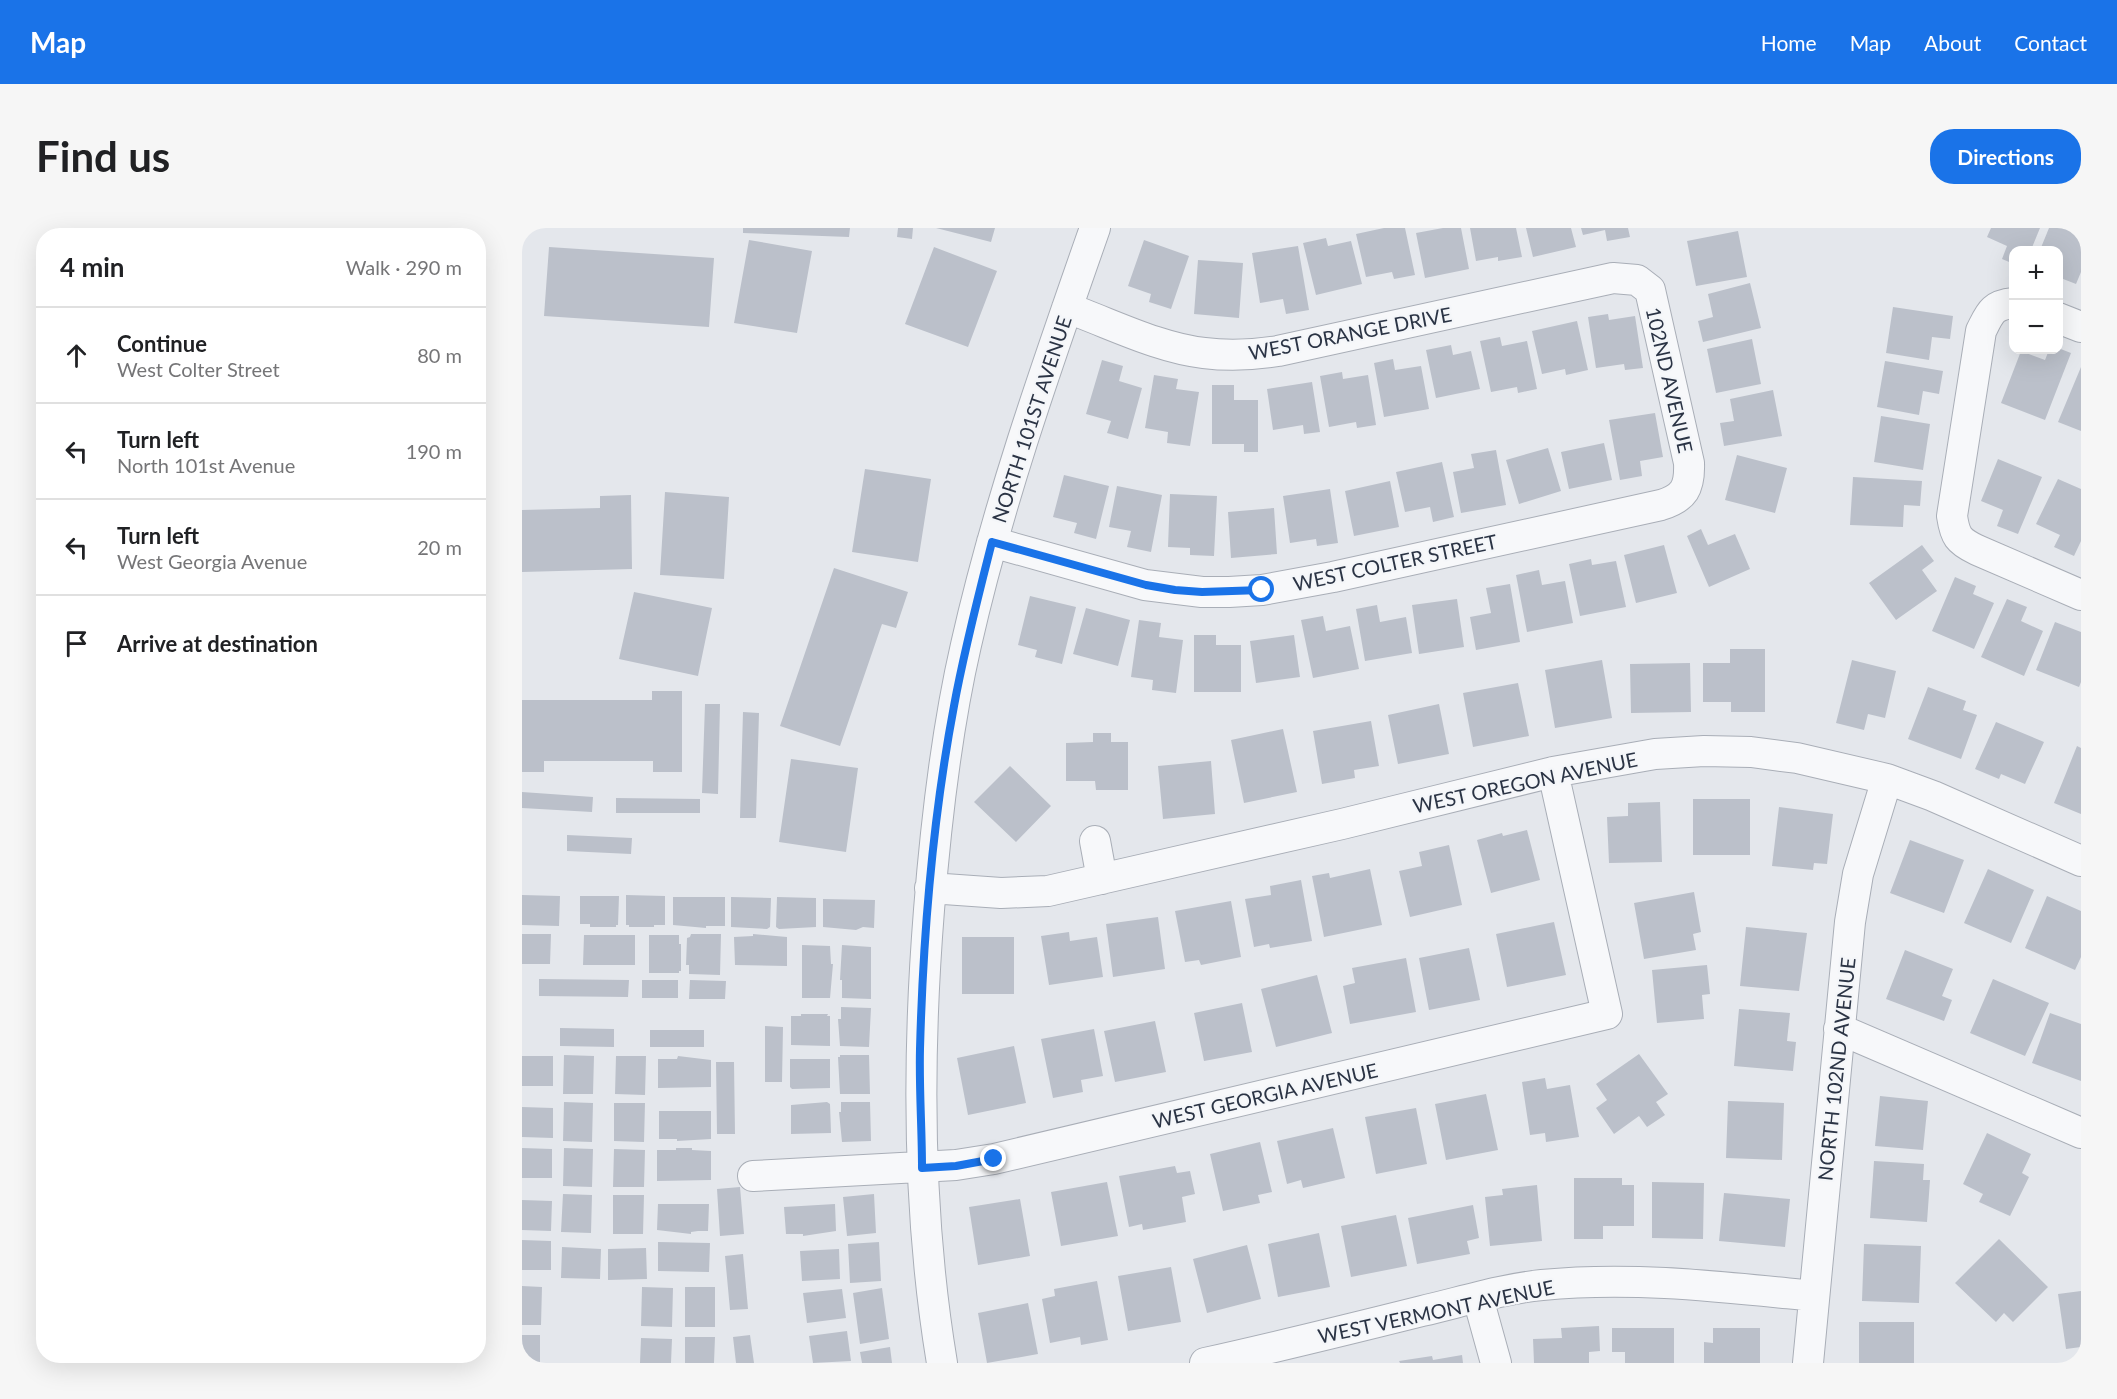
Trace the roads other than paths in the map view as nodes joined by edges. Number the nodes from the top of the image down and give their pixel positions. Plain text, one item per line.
1 (1095, 228) edge
2 (1637, 280) joint
3 (2004, 305) edge
4 (1067, 308) junction
5 (2063, 320) edge
6 (2081, 327) edge
7 (1688, 487) joint
8 (992, 542) junction
9 (2081, 595) edge
10 (1553, 772) junction
11 (1887, 779) junction
12 (1095, 841) dead end
13 (2081, 861) edge
14 (1102, 879) junction
15 (930, 888) junction
16 (1839, 1029) junction
17 (2081, 1133) edge
18 (922, 1168) junction
19 (753, 1176) dead end
20 (1814, 1296) junction
21 (1478, 1298) junction
22 (942, 1363) edge
23 (1205, 1363) edge
24 (1496, 1363) edge
25 (1808, 1363) edge

1 - 4 street, NORTH 101ST AVENUE
2 - 4 street, WEST ORANGE DRIVE
2 - 7 street, 102ND AVENUE
3 - 9 street
4 - 8 street, NORTH 101ST AVENUE
5 - 6 street
7 - 8 street, WEST COLTER STREET
8 - 15 street, NORTH 101ST AVENUE
10 - 11 street, WEST OREGON AVENUE
10 - 14 street, WEST OREGON AVENUE
10 - 18 street, WEST GEORGIA AVENUE
11 - 13 street, WEST OREGON AVENUE
11 - 16 street, NORTH 102ND AVENUE
12 - 14 street
14 - 15 street, WEST OREGON AVENUE
15 - 18 street, NORTH 101ST AVENUE
16 - 17 street
16 - 20 street, NORTH 102ND AVENUE
18 - 19 street, WEST GEORGIA AVENUE
18 - 22 street, NORTH 101ST AVENUE
20 - 21 street, WEST VERMONT AVENUE
20 - 25 street, NORTH 102ND AVENUE
21 - 23 street, WEST VERMONT AVENUE
21 - 24 street

